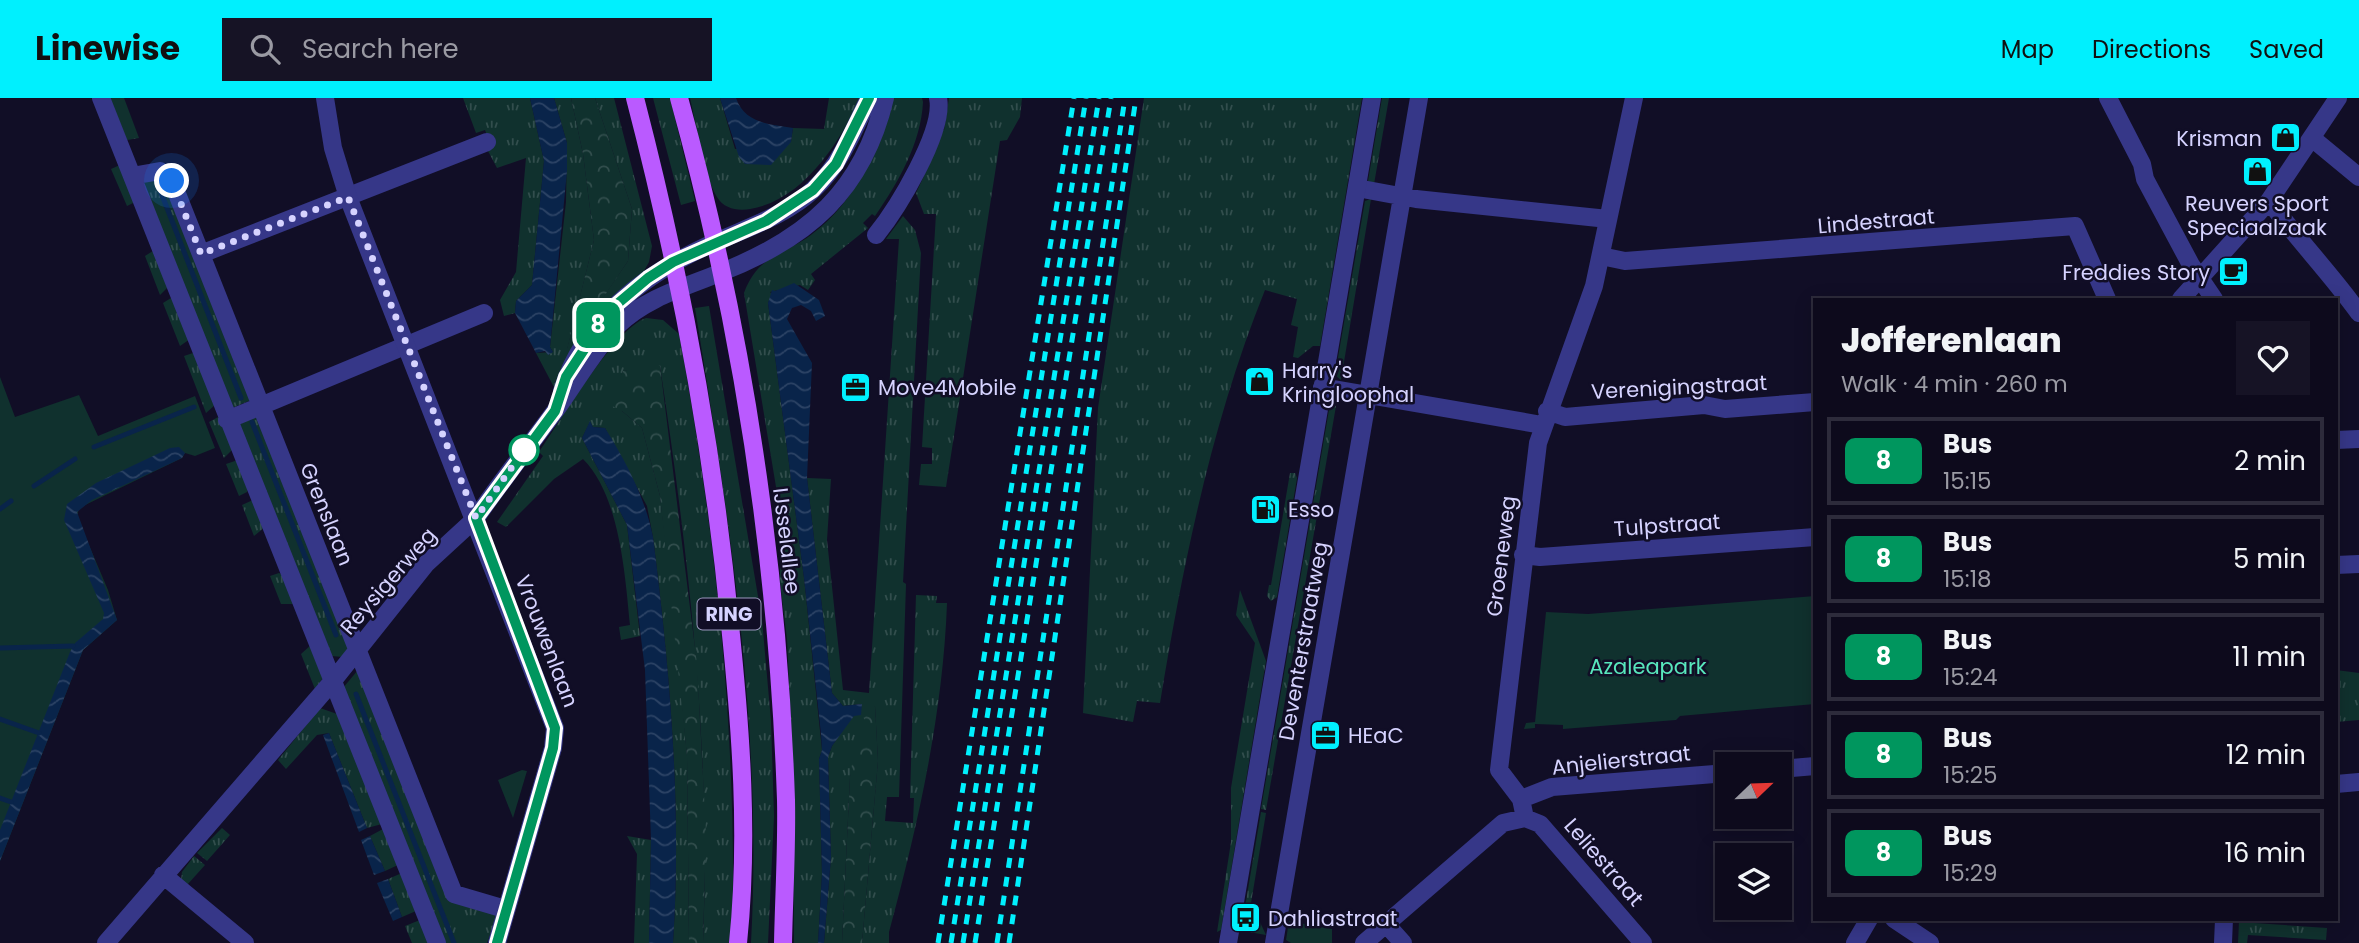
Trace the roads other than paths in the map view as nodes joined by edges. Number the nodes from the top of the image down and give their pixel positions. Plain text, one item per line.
1 (101, 98) edge
2 (325, 98) edge
3 (635, 98) edge
4 (679, 98) edge
5 (869, 98) edge
6 (885, 98) edge
7 (938, 98) edge
8 (1372, 98) edge
9 (1419, 98) edge
10 (1634, 98) edge
11 (2108, 98) edge
12 (2338, 98) edge
13 (2313, 139) junction
14 (488, 142) dead end
15 (132, 176) junction
16 (2359, 177) edge
17 (1357, 188) junction
18 (348, 197) junction
19 (1402, 197) junction
20 (2269, 201) junction
21 (1608, 219) junction
22 (876, 235) dead end
23 (716, 242) junction
24 (201, 254) junction
25 (1601, 256) junction
26 (673, 262) junction
27 (722, 273) junction
28 (2199, 278) junction
29 (680, 288) junction
30 (2107, 298) edge
31 (2182, 298) edge
32 (2213, 298) edge
33 (484, 313) dead end
34 (2359, 313) edge
35 (404, 344) junction
36 (1322, 387) junction
37 (1368, 395) junction
38 (1813, 402) edge
39 (260, 406) junction
40 (555, 411) junction
41 (1545, 418) junction
42 (228, 420) junction
43 (2359, 439) edge
44 (2338, 440) edge
45 (476, 518) junction
46 (1813, 537) edge
47 (1523, 555) junction
48 (2359, 564) edge
49 (2338, 565) edge
50 (357, 651) junction
51 (332, 682) junction
52 (1813, 766) edge
53 (1792, 768) edge
54 (1715, 774) edge
55 (2359, 782) edge
56 (2338, 784) edge
57 (1521, 799) junction
58 (1525, 818) junction
59 (163, 875) junction
60 (505, 909) junction
61 (1868, 921) edge
62 (1897, 921) edge
63 (2224, 921) edge
64 (1386, 924) junction
65 (106, 943) edge
66 (245, 943) edge
67 (437, 943) edge
68 (497, 943) edge
69 (738, 943) edge
70 (783, 943) edge
71 (1228, 943) edge
72 (1274, 943) edge
73 (1364, 943) edge
74 (1403, 943) edge
75 (1643, 943) edge
76 (1855, 943) edge
77 (1930, 943) edge
78 (2223, 943) edge

1 - 15 street
2 - 18 street, Vrouwenlaan
3 - 26 main road, RING
4 - 23 main road, IJsselallee / RING
5 - 23 street
6 - 27 street
7 - 22 street
8 - 17 street, Deventerstraatweg
9 - 19 street, Deventerstraatweg
10 - 21 street, Groeneweg
11 - 28 street
12 - 13 street
13 - 16 street
13 - 20 street
14 - 18 street
15 - 24 street, Grenslaan
15 - 42 street
17 - 19 street
17 - 36 street, Deventerstraatweg
18 - 24 street
18 - 35 street, Vrouwenlaan
19 - 21 street
19 - 37 street, Deventerstraatweg
20 - 28 street
20 - 34 street
21 - 25 street, Groeneweg
23 - 26 street
23 - 27 main road, IJsselallee / RING
24 - 39 street, Grenslaan
25 - 30 street, Lindestraat
25 - 41 street, Groeneweg
26 - 29 main road, RING
26 - 40 street, Reysigerweg
27 - 29 street
27 - 70 main road, IJsselallee / RING
28 - 31 street
28 - 32 street
29 - 40 street, Reysigerweg
29 - 69 main road, RING
33 - 35 street
35 - 39 street
35 - 45 street, Vrouwenlaan
36 - 37 street, Verenigingstraat
36 - 71 street, Deventerstraatweg
37 - 41 street, Verenigingstraat
37 - 72 street, Deventerstraatweg
38 - 41 street, Verenigingstraat
39 - 42 street
39 - 50 street, Grenslaan
40 - 45 street, Reysigerweg
41 - 47 street, Groeneweg
42 - 51 street
43 - 44 street
45 - 50 street, Reysigerweg
45 - 60 street, Vrouwenlaan
46 - 47 street, Tulpstraat
47 - 57 street, Groeneweg
48 - 49 street
50 - 51 street, Reysigerweg
50 - 60 street, Grenslaan
51 - 59 street, Reysigerweg
51 - 67 street
52 - 53 street
54 - 57 street, Anjelierstraat
55 - 56 street
57 - 58 street, Groeneweg
58 - 64 street
58 - 75 street, Leliestraat
59 - 65 street, Reysigerweg
59 - 66 street
60 - 68 street, Vrouwenlaan
61 - 76 street
62 - 77 street
63 - 78 street
64 - 73 street
64 - 74 street

